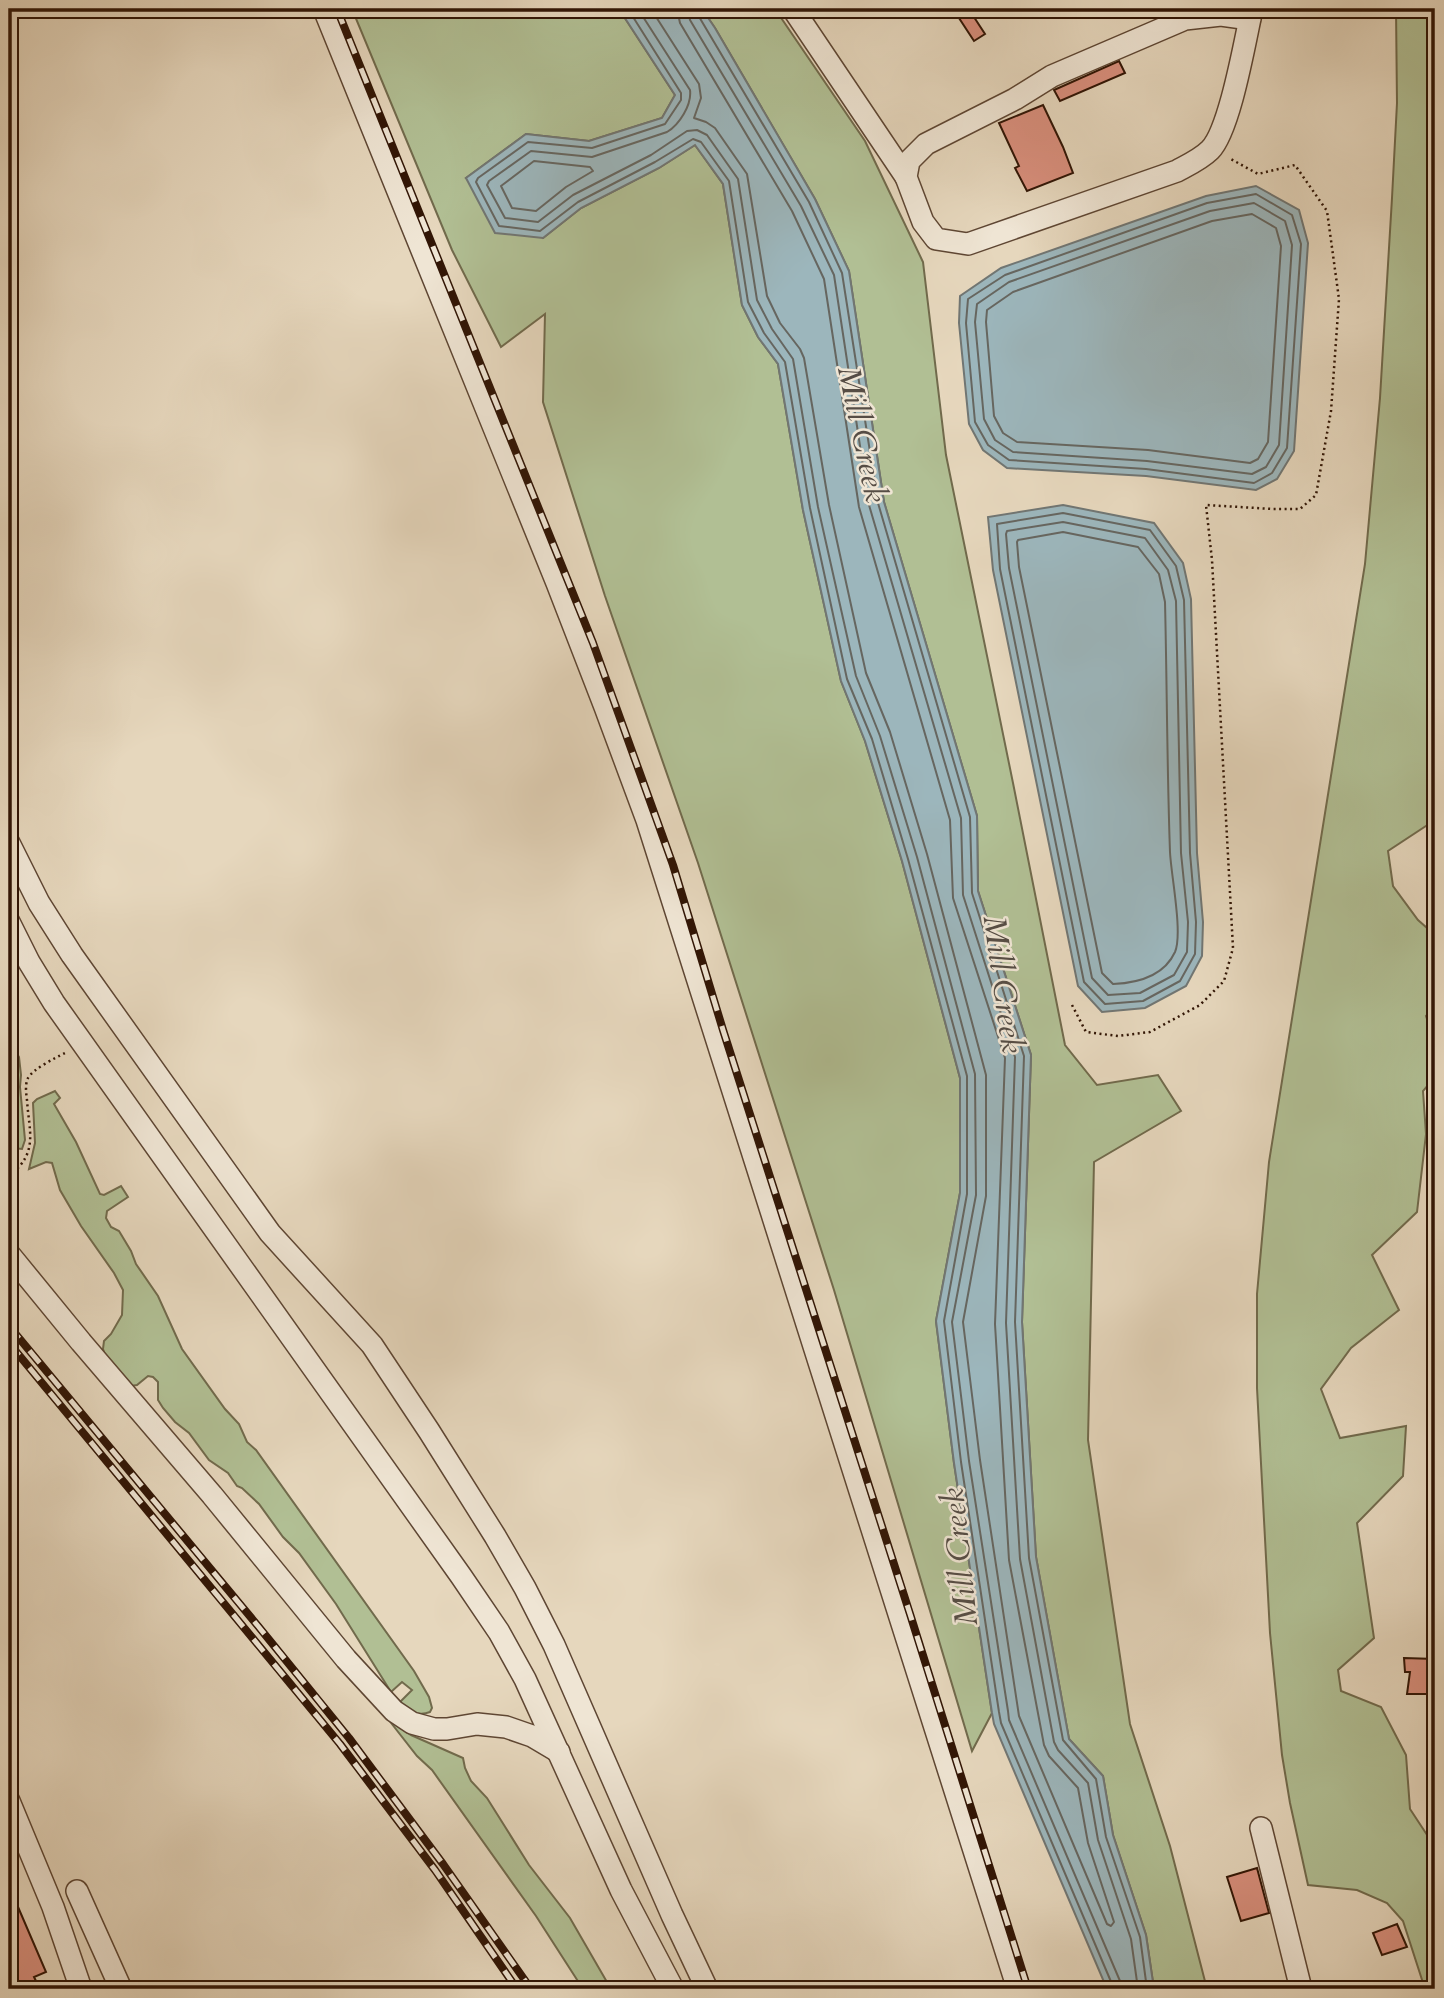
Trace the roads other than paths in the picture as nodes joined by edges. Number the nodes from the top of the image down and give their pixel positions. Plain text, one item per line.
1 (324, 9) edge
2 (793, 9) edge
3 (1251, 14) edge
4 (1160, 18) edge
5 (906, 177) junction
6 (9, 843) edge
7 (9, 922) edge
8 (9, 1254) edge
9 (559, 1752) junction
10 (9, 1801) edge
11 (1261, 1828) dead end
12 (77, 1891) dead end
13 (81, 1989) edge
14 (121, 1989) edge
15 (673, 1989) edge
16 (707, 1989) edge
17 (1018, 1989) edge
18 (1301, 1989) edge

1 - 17 lane
2 - 5 lane
3 - 4 lane
3 - 5 lane
4 - 5 lane
6 - 16 lane
7 - 9 lane
8 - 9 lane
9 - 15 lane
10 - 13 lane
11 - 18 lane
12 - 14 lane

